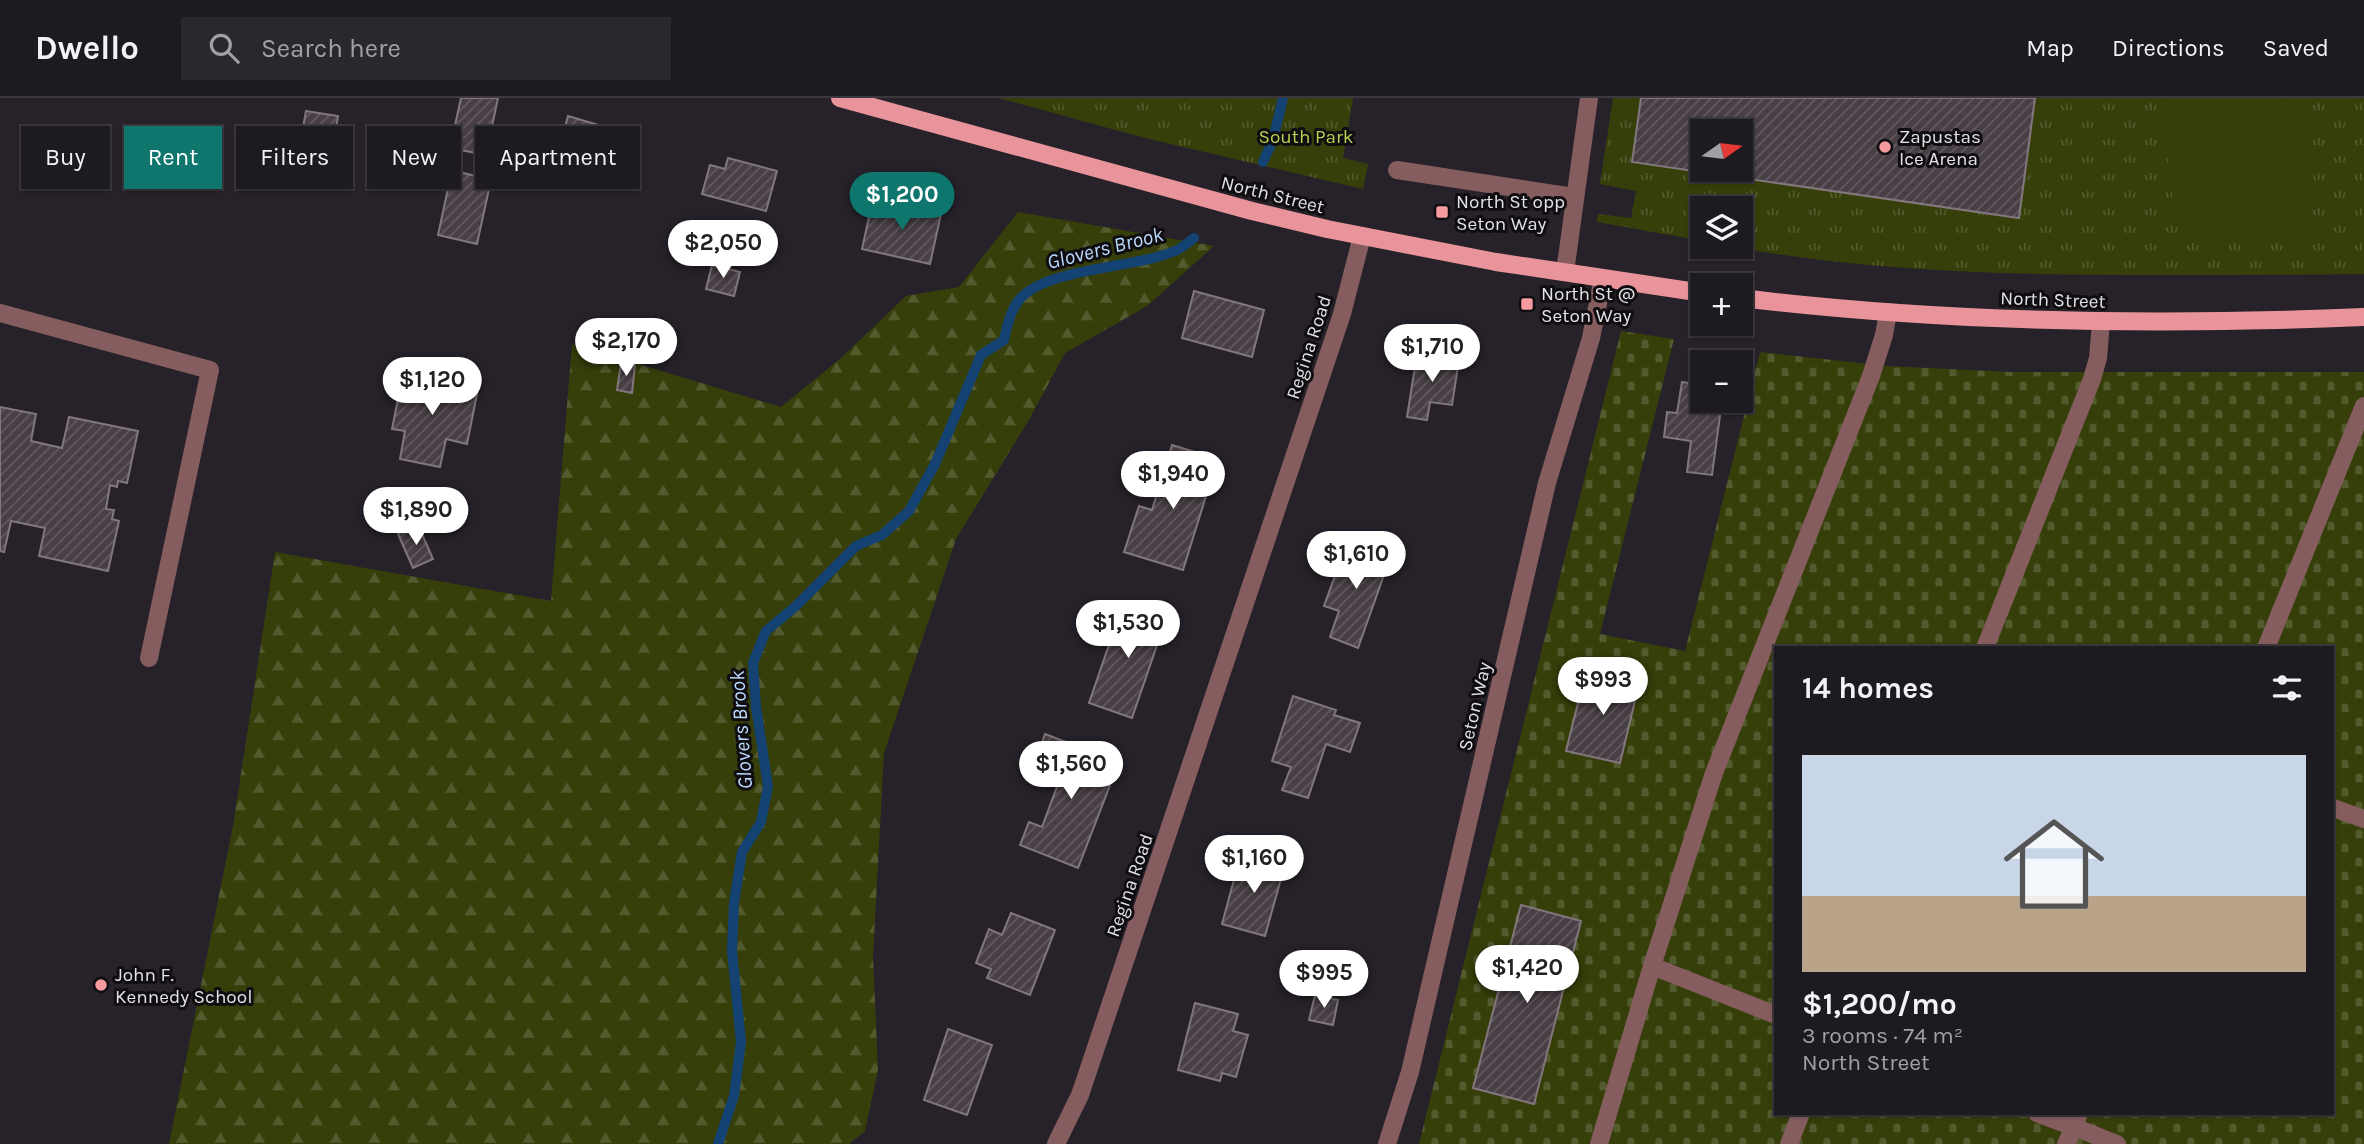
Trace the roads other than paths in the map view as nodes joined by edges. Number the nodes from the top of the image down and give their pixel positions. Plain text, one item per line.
1 (841, 98) edge
2 (1590, 98) edge
3 (1396, 170) dead end
4 (1574, 197) junction
5 (1362, 236) junction
6 (1565, 272) junction
7 (1603, 278) junction
8 (1690, 291) edge
9 (1753, 299) edge
10 (1888, 312) junction
11 (0, 313) edge
12 (2364, 317) edge
13 (2101, 322) junction
14 (2364, 406) edge
15 (1986, 646) edge
16 (2267, 646) edge
17 (149, 658) dead end
18 (2334, 808) edge
19 (2364, 819) edge
20 (1652, 966) junction
21 (1774, 1014) edge
22 (1800, 1115) edge
23 (2048, 1115) edge
24 (2076, 1120) edge
25 (1056, 1144) edge
26 (1387, 1144) edge
27 (1599, 1144) edge
28 (1789, 1144) edge
29 (2066, 1144) edge
30 (2117, 1144) edge

1 - 5 main road, North Street
2 - 4 street
3 - 4 street
4 - 6 street
5 - 6 main road, North Street
5 - 25 street, Regina Road
6 - 7 main road, North Street
7 - 8 main road, North Street
7 - 26 street, Seton Way
9 - 10 main road, North Street
10 - 13 main road, North Street
10 - 20 street
11 - 17 street
12 - 13 main road, North Street
13 - 15 street
14 - 16 street
18 - 19 street
20 - 21 street
20 - 27 street
22 - 28 street
23 - 24 street
24 - 29 street
24 - 30 street

